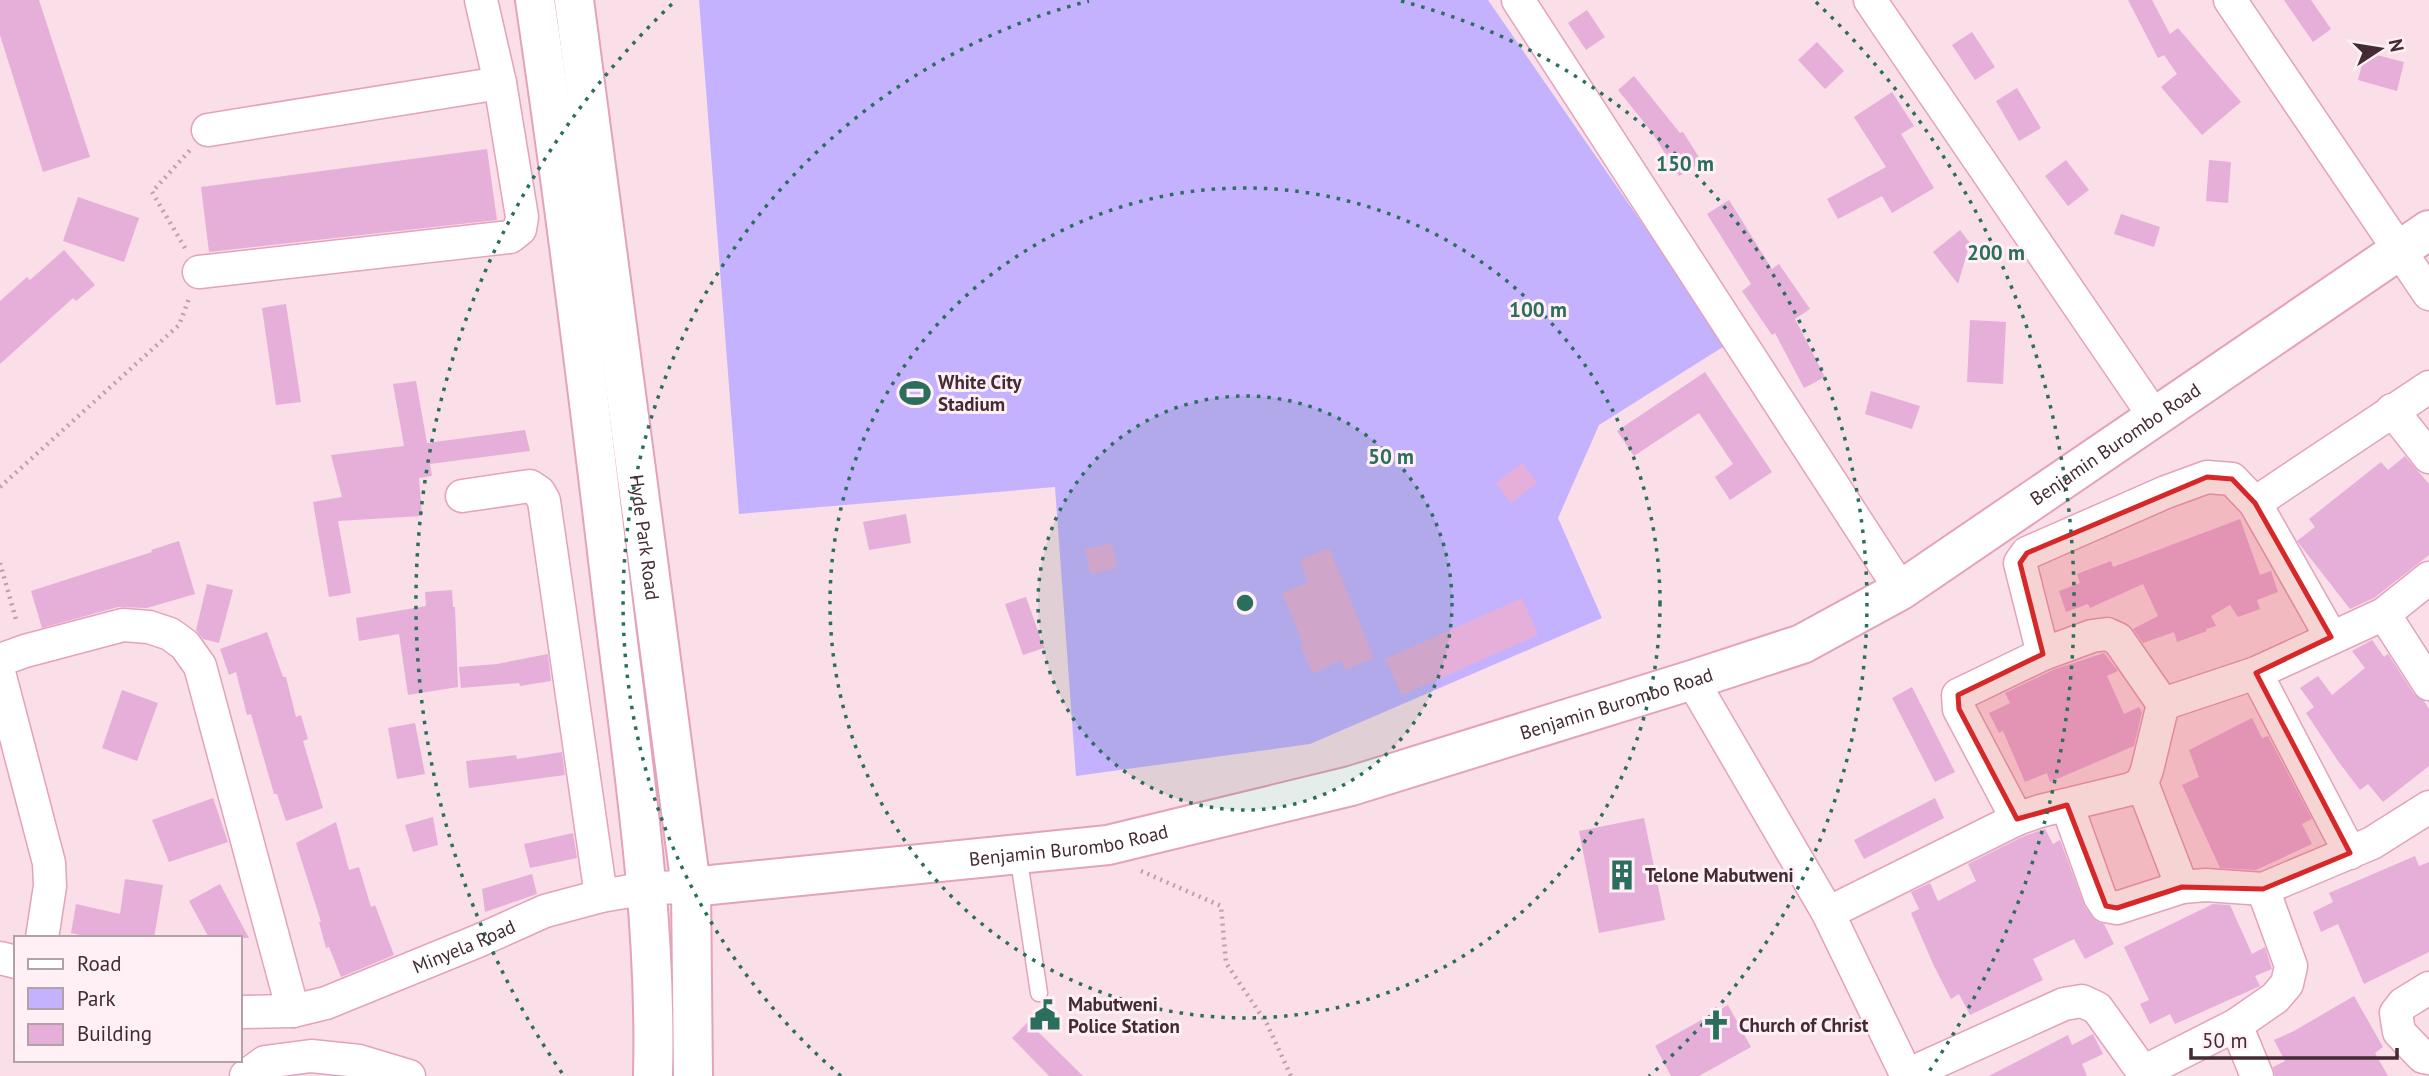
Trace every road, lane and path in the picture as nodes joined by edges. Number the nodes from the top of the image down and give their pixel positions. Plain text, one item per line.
1 (481, 0) edge
2 (535, 0) edge
3 (574, 0) edge
4 (1518, 0) edge
5 (1870, 0) edge
6 (2230, 0) edge
7 (500, 83) junction
8 (208, 130) joint
9 (2414, 239) edge
10 (199, 272) junction
11 (2429, 294) edge
12 (2429, 387) edge
13 (2392, 410) junction
14 (2154, 416) junction
15 (2429, 457) edge
16 (0, 487) edge
17 (462, 496) dead end
18 (2255, 503) junction
19 (0, 563) edge
20 (2429, 578) edge
21 (1901, 590) junction
22 (2384, 614) junction
23 (2331, 637) junction
24 (2043, 654) junction
25 (13, 655) edge
26 (2256, 673) junction
27 (0, 676) edge
28 (1692, 680) junction
29 (2429, 684) edge
30 (2163, 704) junction
31 (2142, 782) junction
32 (2067, 805) junction
33 (2429, 807) edge
34 (2017, 819) junction
35 (1108, 845) junction
36 (2350, 853) junction
37 (1018, 854) junction
38 (691, 887) junction
39 (2182, 887) junction
40 (648, 888) junction
41 (2263, 888) junction
42 (601, 896) junction
43 (1828, 913) junction
44 (42, 936) edge
45 (2429, 988) edge
46 (1039, 993) dead end
47 (293, 1011) junction
48 (242, 1012) edge
49 (2236, 1026) junction
50 (2429, 1058) edge
51 (2143, 1074) edge
52 (246, 1076) edge
53 (409, 1076) edge
54 (653, 1076) edge
55 (693, 1076) edge
56 (1291, 1076) edge
57 (1907, 1076) edge
58 (2258, 1076) edge

1 - 7 street
2 - 40 street, Hyde Park Road
3 - 38 street, Hyde Park Road
4 - 21 street
5 - 14 street
6 - 9 street
7 - 8 street
7 - 10 street
8 - 10 path
9 - 11 street
9 - 14 street, Benjamin Burombo Road
10 - 16 path
12 - 13 street
13 - 15 street
13 - 18 street
14 - 21 street, Benjamin Burombo Road
17 - 42 street
18 - 23 street
18 - 24 street
19 - 25 path
20 - 22 street
21 - 28 street, Benjamin Burombo Road
22 - 23 street
22 - 29 street
23 - 26 street
24 - 30 street
24 - 34 street
25 - 47 street
26 - 30 street
26 - 36 street
27 - 44 street
28 - 35 street, Benjamin Burombo Road
28 - 43 street
30 - 31 street
31 - 32 street
31 - 39 street
32 - 34 street
32 - 39 street
33 - 36 street
34 - 43 street
35 - 37 street, Benjamin Burombo Road
35 - 56 path
36 - 41 street
37 - 38 street, Benjamin Burombo Road
37 - 46 lane
38 - 40 street, Minyela Road
38 - 55 street, Hyde Park Road
39 - 41 street
40 - 42 street, Minyela Road
40 - 54 street, Hyde Park Road
41 - 49 street
42 - 47 street, Minyela Road
43 - 57 street
45 - 50 street
47 - 48 street, Minyela Road
49 - 51 street
49 - 58 street
51 - 57 street
52 - 53 street

